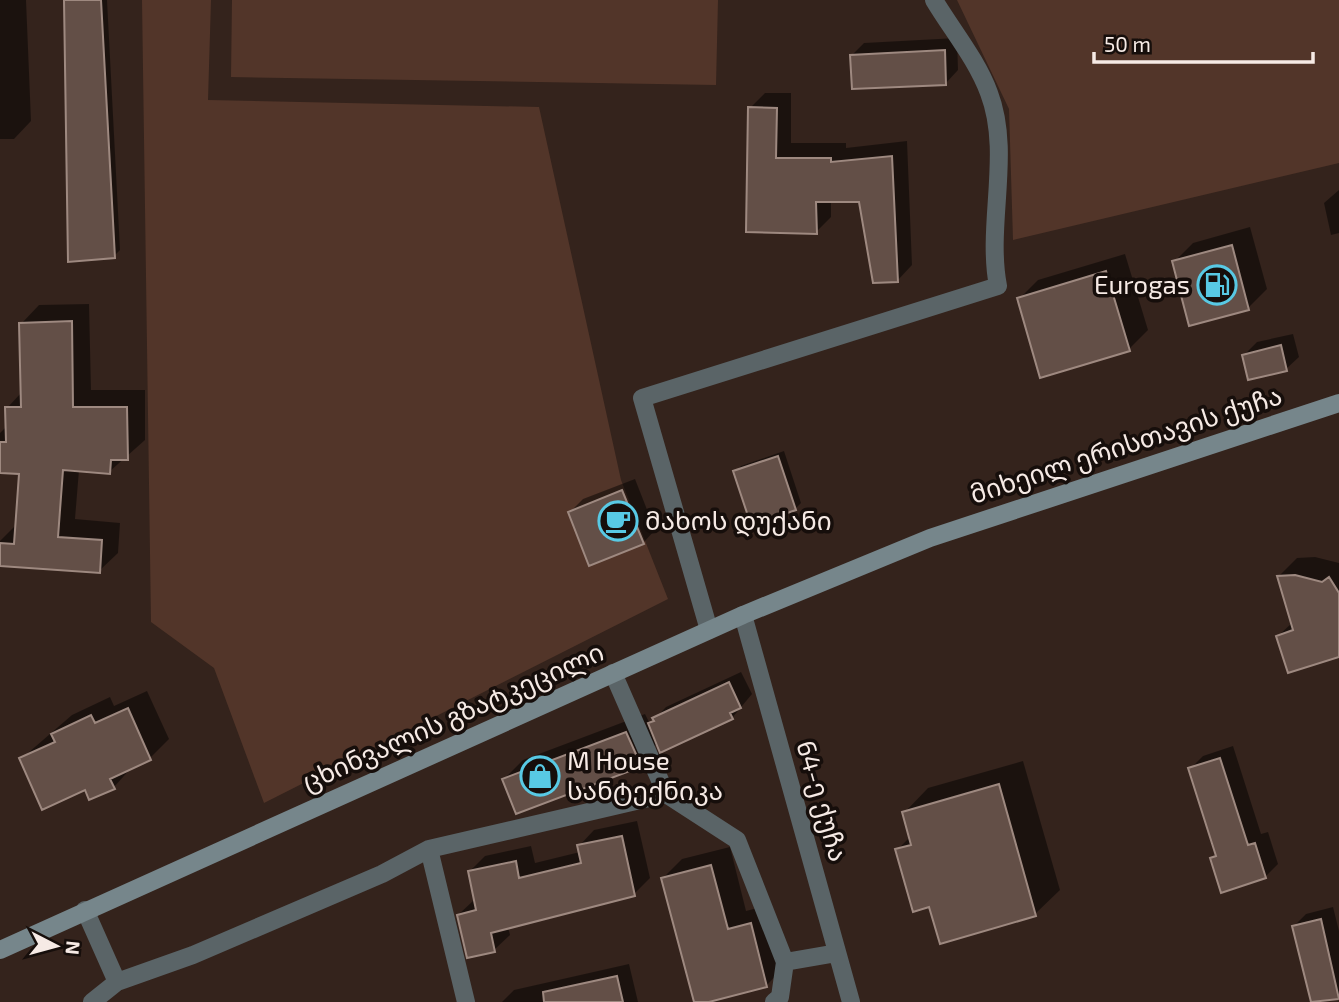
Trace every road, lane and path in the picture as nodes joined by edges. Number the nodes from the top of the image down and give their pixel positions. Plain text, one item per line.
1 (934, 0) edge
2 (1338, 407) edge
3 (930, 538) joint
4 (743, 615) junction
5 (709, 630) junction
6 (613, 673) junction
7 (666, 794) junction
8 (429, 849) junction
9 (85, 910) junction
10 (0, 950) edge
11 (837, 953) junction
12 (785, 962) junction
13 (117, 982) junction
14 (92, 1002) edge
15 (466, 1002) edge
16 (774, 1002) edge
17 (851, 1002) edge

1 - 5 street
2 - 3 main road, მიხეილ ერისთავის ქუჩა
3 - 4 main road, ცხინვალის გზატკეცილი
4 - 5 main road, ცხინვალის გზატკეცილი
4 - 11 street, 64-ე ქუჩა
5 - 6 main road, ცხინვალის გზატკეცილი
6 - 7 street
6 - 9 main road, ცხინვალის გზატკეცილი
7 - 8 street
7 - 12 street
8 - 13 street
8 - 15 street
9 - 10 main road, ცხინვალის გზატკეცილი
9 - 13 street
11 - 12 street
11 - 17 street, 64-ე ქუჩა
12 - 16 street
13 - 14 street

